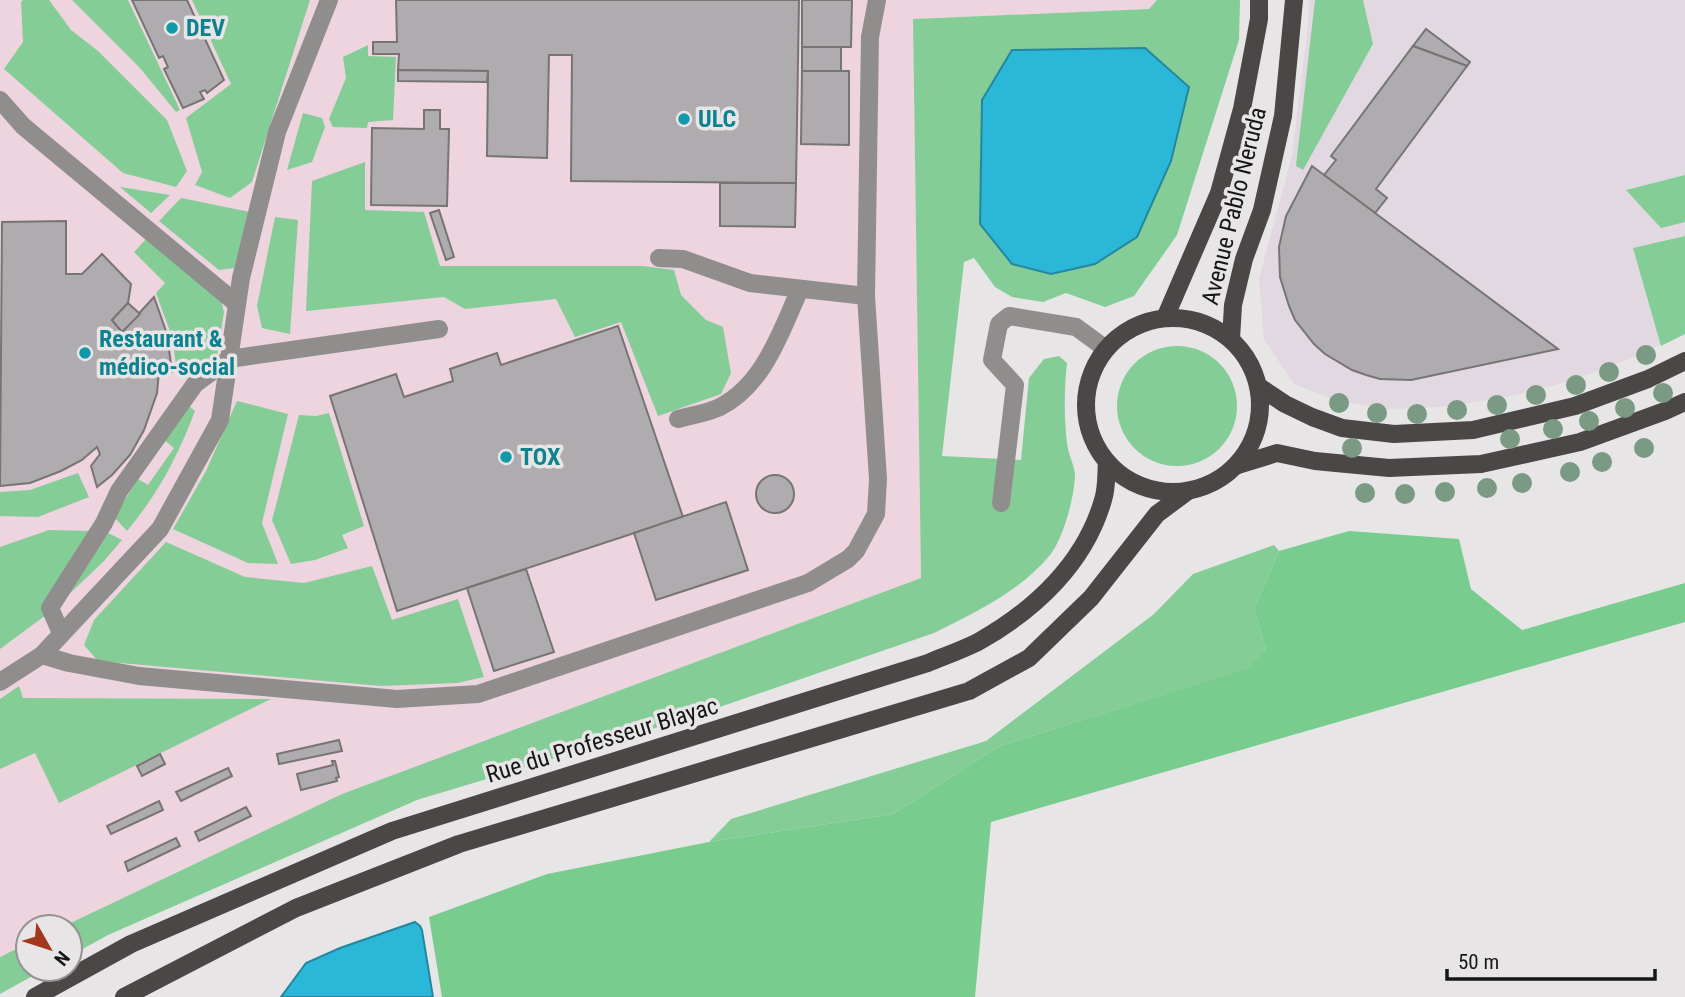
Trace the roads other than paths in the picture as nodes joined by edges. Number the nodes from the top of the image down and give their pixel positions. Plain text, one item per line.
1 (329, 0) edge
2 (877, 0) edge
3 (1259, 0) edge
4 (1294, 0) edge
5 (0, 100) edge
6 (659, 258) dead end
7 (800, 289) junction
8 (866, 296) junction
9 (237, 304) junction
10 (1165, 318) junction
11 (439, 329) dead end
12 (1231, 339) junction
13 (1107, 349) junction
14 (229, 359) junction
15 (1685, 360) edge
16 (1258, 386) junction
17 (1685, 402) edge
18 (678, 419) dead end
19 (1107, 462) junction
20 (1235, 466) junction
21 (1188, 491) junction
22 (1001, 503) dead end
23 (61, 633) junction
24 (42, 655) junction
25 (0, 682) edge
26 (134, 994) edge
27 (35, 997) edge

1 - 9 lane
2 - 8 lane
3 - 10 main road, Avenue Pablo Neruda
4 - 12 main road, Avenue Pablo Neruda
5 - 9 lane
6 - 7 lane
7 - 8 lane
7 - 18 lane
8 - 24 lane
9 - 14 lane
10 - 12 main road
10 - 13 main road
11 - 14 lane
12 - 16 main road
13 - 19 main road
13 - 22 lane
14 - 23 lane
14 - 23 lane
15 - 16 main road
16 - 20 main road
17 - 20 main road
19 - 21 main road
19 - 27 main road, Rue du Professeur Blayac
20 - 21 main road
21 - 26 main road
23 - 24 lane
24 - 25 lane

